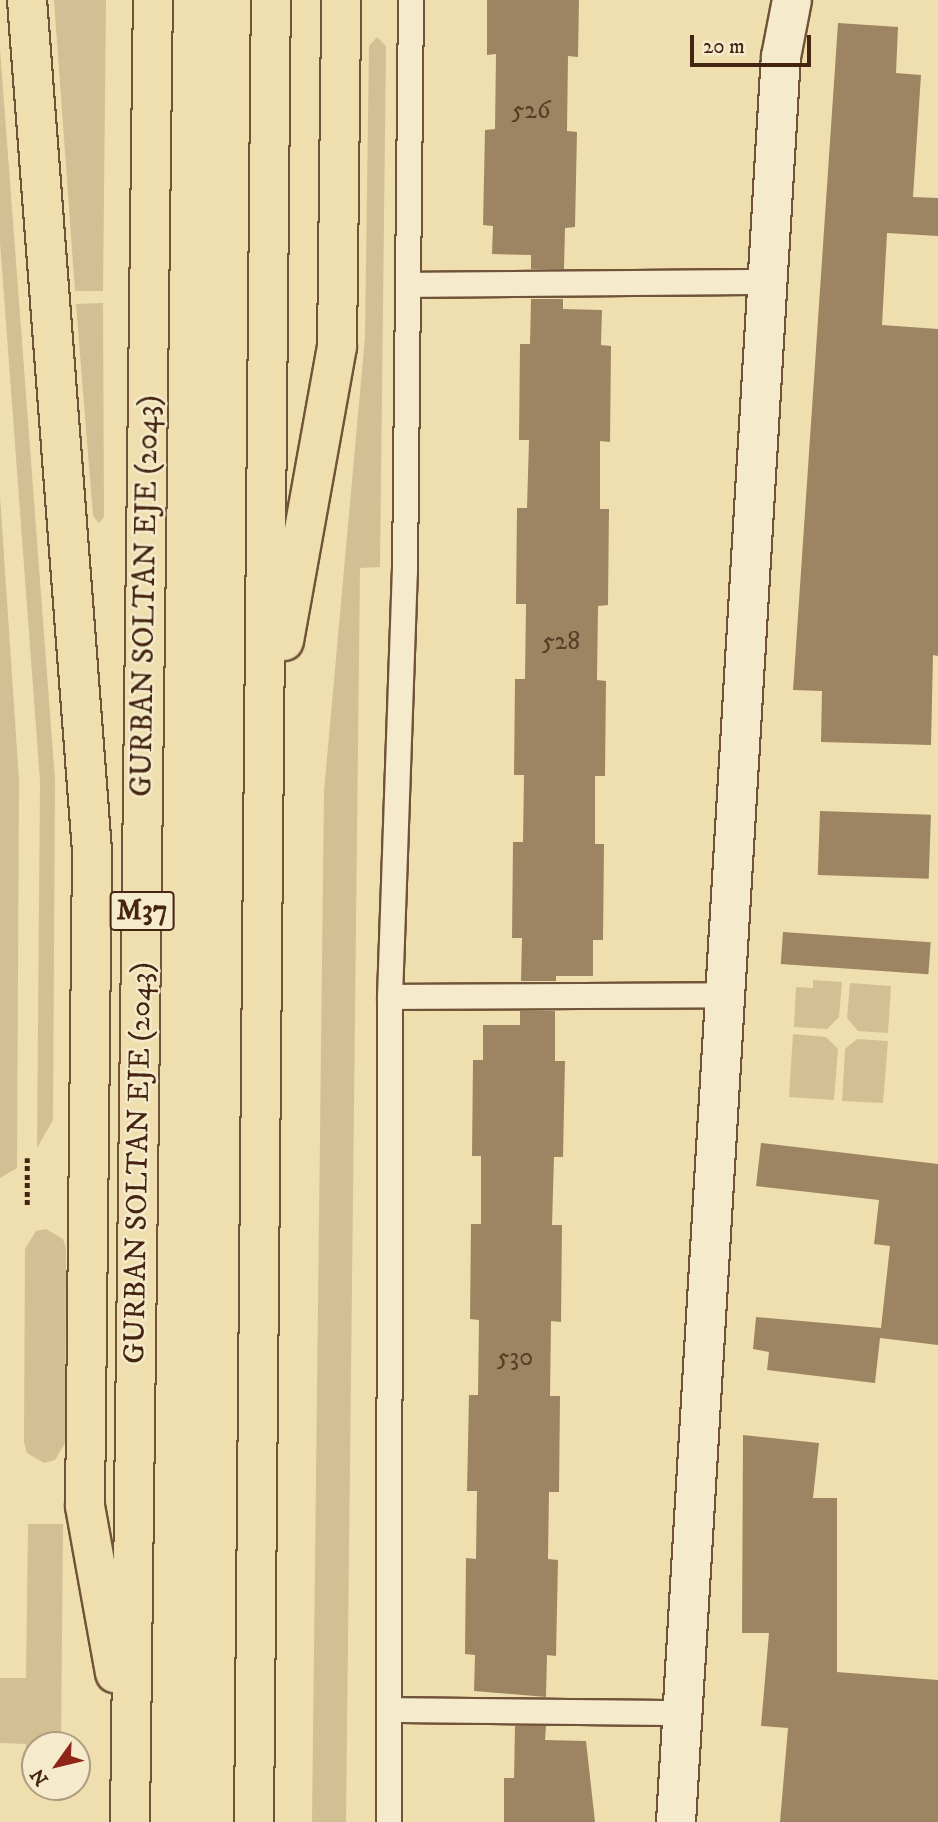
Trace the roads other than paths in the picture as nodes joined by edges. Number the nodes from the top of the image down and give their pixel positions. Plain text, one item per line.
1 (27, 0) edge
2 (153, 0) edge
3 (271, 0) edge
4 (341, 0) edge
5 (411, 0) edge
6 (792, 0) edge
7 (768, 282) junction
8 (408, 285) junction
9 (145, 682) junction
10 (264, 746) junction
11 (722, 995) junction
12 (390, 997) junction
13 (89, 1165) junction
14 (390, 1710) junction
15 (678, 1713) junction
16 (131, 1763) junction
17 (131, 1822) edge
18 (254, 1822) edge
19 (388, 1822) edge
20 (676, 1822) edge

1 - 13 highway
2 - 9 highway, GURBAN SOLTAN EJE (2043) / M37
3 - 10 highway
4 - 10 highway
5 - 8 lane
6 - 7 street
7 - 8 lane
7 - 11 street
8 - 12 lane
9 - 13 highway
9 - 16 highway, GURBAN SOLTAN EJE (2043) / M37
10 - 18 highway
11 - 12 lane
11 - 15 street
12 - 14 lane
13 - 16 highway
14 - 15 lane
14 - 19 lane
15 - 20 street
16 - 17 highway, GURBAN SOLTAN EJE (2043) / M37

